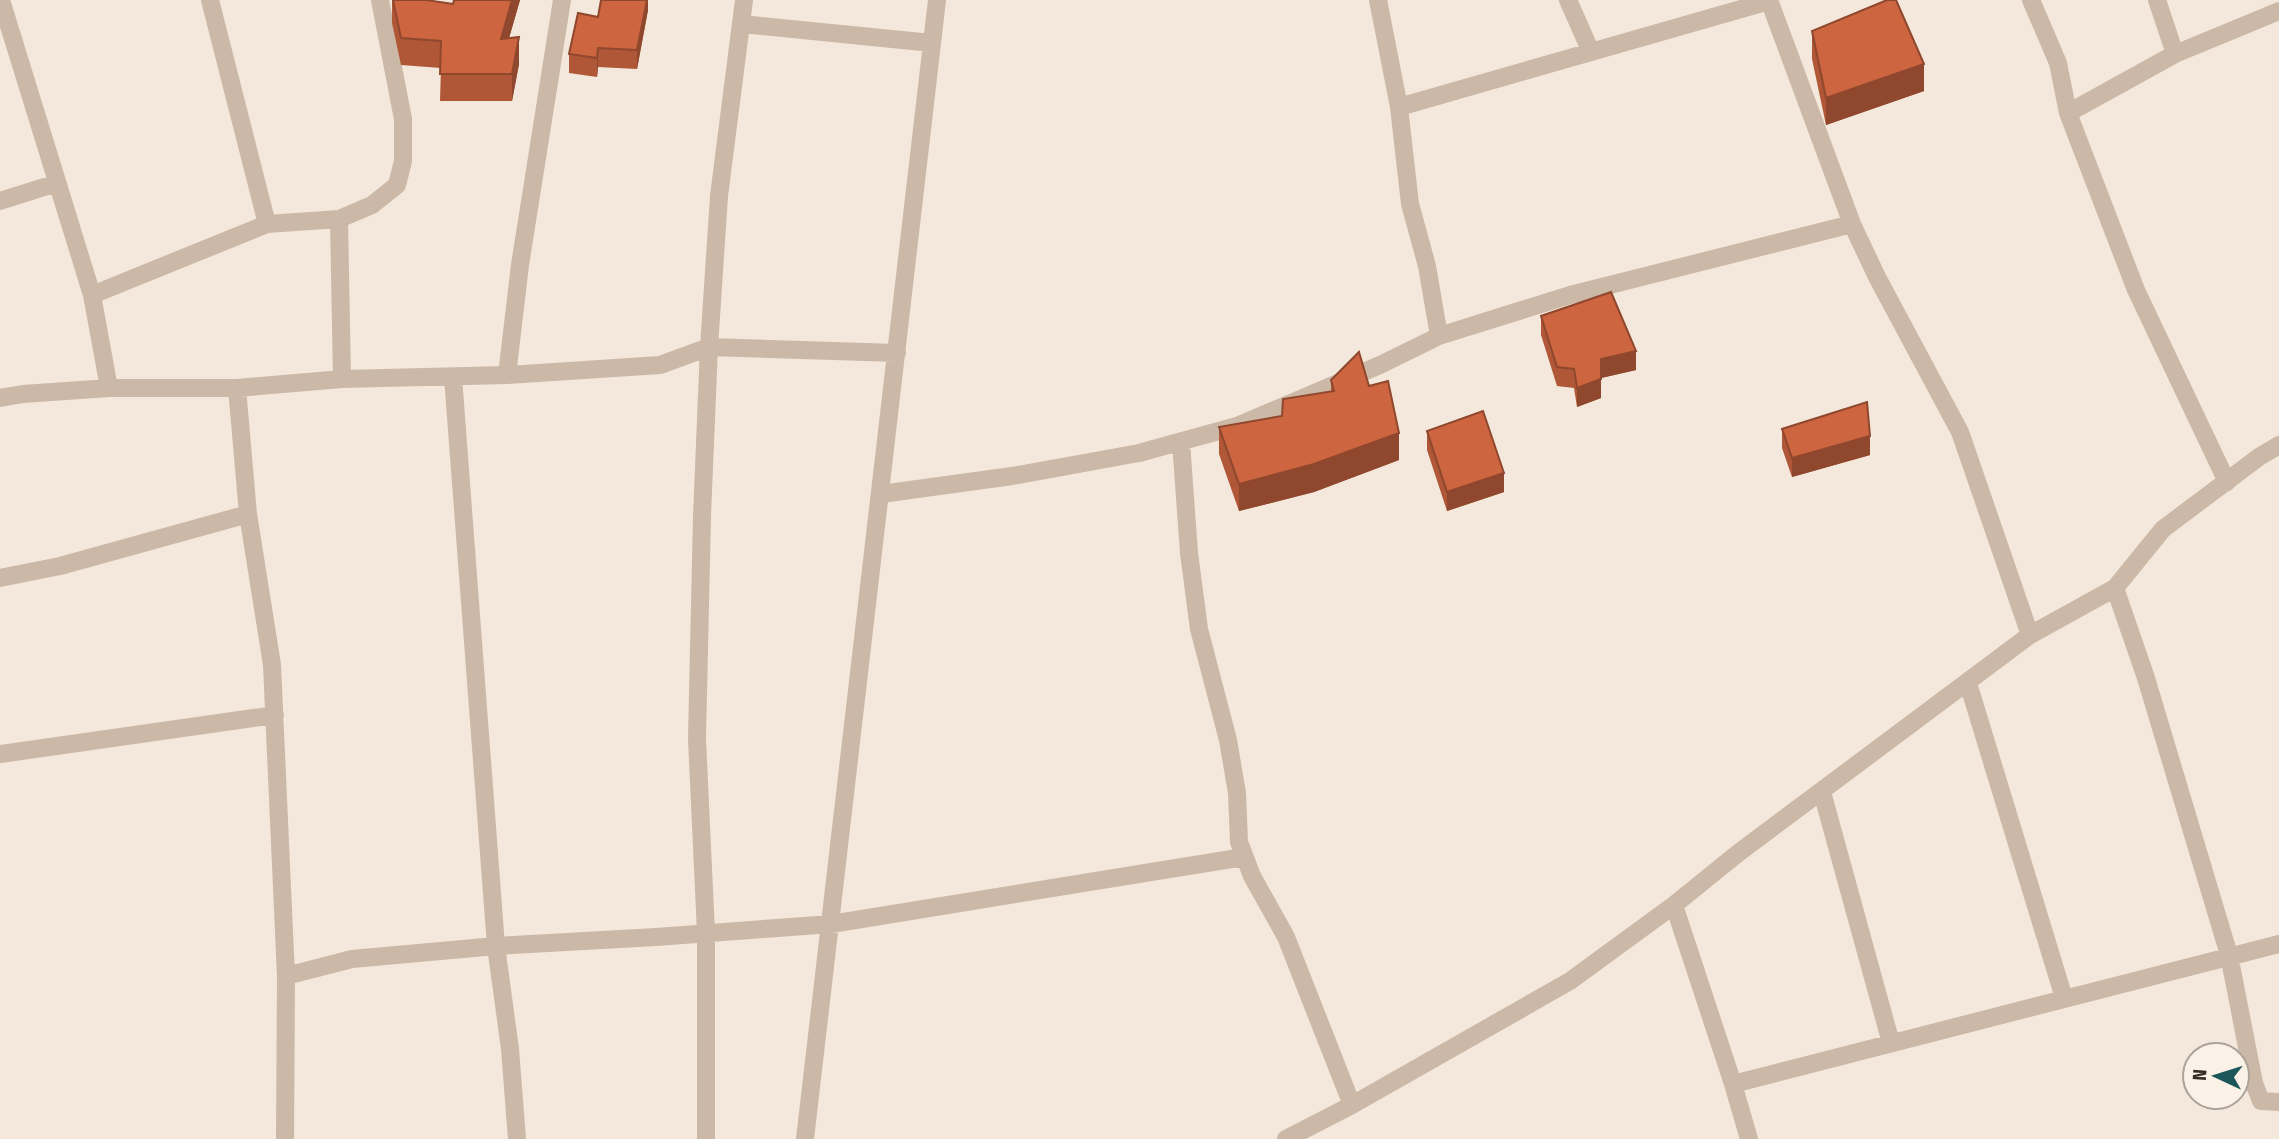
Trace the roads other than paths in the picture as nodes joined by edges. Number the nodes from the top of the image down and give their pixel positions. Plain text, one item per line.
1 (1, 0) edge
2 (210, 0) edge
3 (380, 0) edge
4 (562, 0) edge
5 (744, 0) edge
6 (937, 0) edge
7 (1378, 0) edge
8 (1568, 0) edge
9 (2031, 0) edge
10 (2157, 0) edge
11 (1769, 1) edge
12 (2279, 10) edge
13 (742, 24) junction
14 (7, 41) edge
15 (932, 43) junction
16 (1591, 52) junction
17 (2175, 54) junction
18 (1399, 107) junction
19 (2068, 113) junction
20 (57, 183) junction
21 (0, 201) edge
22 (338, 219) junction
23 (1852, 224) junction
24 (267, 225) junction
25 (92, 295) junction
26 (1439, 336) junction
27 (709, 347) junction
28 (897, 353) junction
29 (508, 375) junction
30 (453, 377) junction
31 (342, 379) junction
32 (109, 388) junction
33 (237, 388) junction
34 (0, 398) edge
35 (1181, 442) junction
36 (2279, 445) edge
37 (2227, 482) junction
38 (881, 494) junction
39 (248, 514) junction
40 (0, 578) edge
41 (2115, 588) junction
42 (2030, 635) junction
43 (1968, 683) junction
44 (275, 715) junction
45 (0, 754) edge
46 (1822, 792) junction
47 (1244, 857) junction
48 (1674, 905) junction
49 (831, 924) junction
50 (706, 933) junction
51 (2279, 944) edge
52 (496, 946) junction
53 (2229, 956) junction
54 (286, 976) junction
55 (2064, 998) junction
56 (1891, 1043) junction
57 (1733, 1084) junction
58 (2279, 1102) edge
59 (1352, 1105) junction
60 (285, 1139) edge
61 (517, 1139) edge
62 (706, 1139) edge
63 (805, 1139) edge
64 (1286, 1139) edge
65 (1749, 1139) edge

1 - 14 street
2 - 24 street
3 - 22 street
4 - 29 street
5 - 13 street
6 - 15 street
7 - 18 street
8 - 16 street
9 - 19 street
10 - 17 street
11 - 16 street
11 - 23 street
12 - 17 street
13 - 15 street
13 - 27 street
14 - 20 street
15 - 28 street
16 - 18 street
17 - 19 street
18 - 26 street
19 - 37 street
20 - 21 street
20 - 25 street
22 - 24 street
22 - 31 street
23 - 26 street
23 - 42 street
24 - 25 street
25 - 32 street
26 - 35 street
27 - 28 street
27 - 29 street
27 - 50 street
28 - 38 street
29 - 30 street
30 - 31 street
30 - 52 street
31 - 33 street
32 - 33 street
32 - 34 street
33 - 39 street
35 - 38 street
35 - 47 street
36 - 37 street
37 - 41 street
38 - 49 street
39 - 40 street
39 - 44 street
41 - 42 street
41 - 53 street
42 - 43 street
43 - 46 street
43 - 55 street
44 - 45 street
44 - 54 street
46 - 48 street
46 - 56 street
47 - 49 street
47 - 59 street
48 - 57 street
48 - 59 street
49 - 50 street
49 - 63 street
50 - 52 street
50 - 62 street
51 - 53 street
52 - 54 street
52 - 61 street
53 - 55 street
53 - 58 street
54 - 60 street
55 - 56 street
56 - 57 street
57 - 65 street
59 - 64 street

